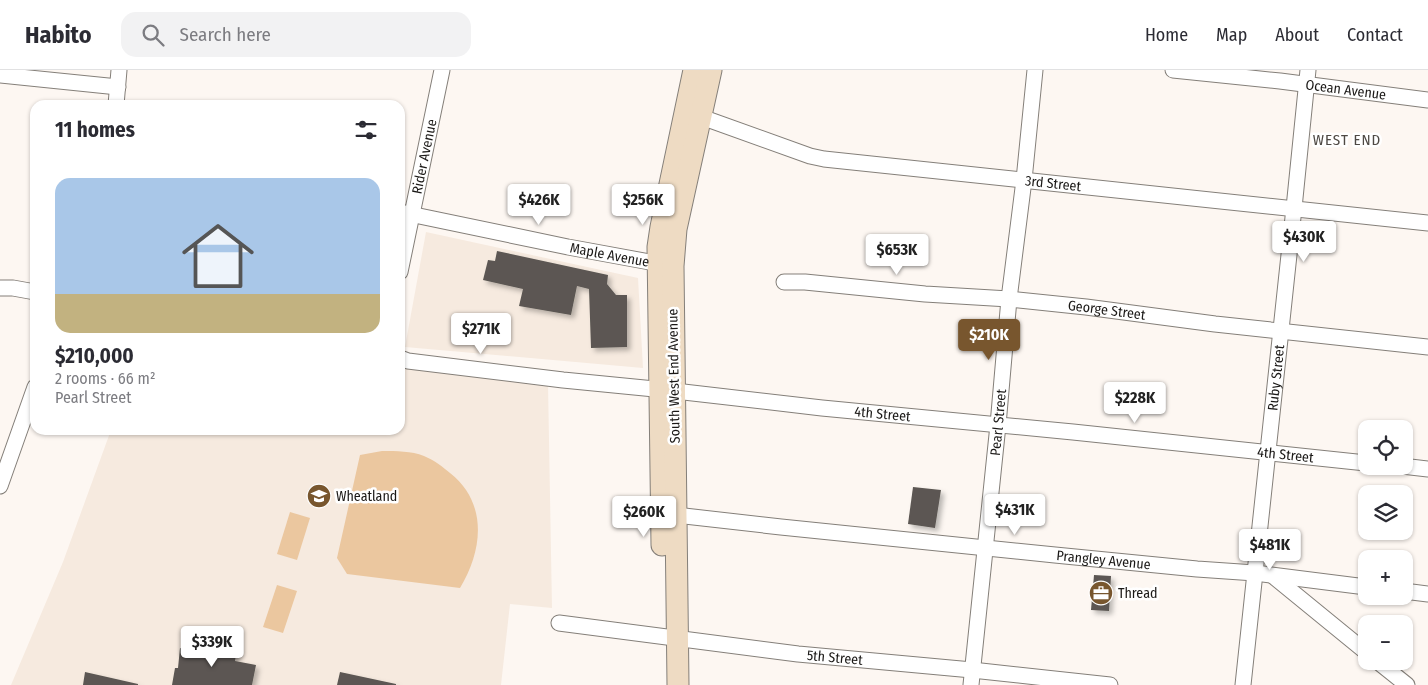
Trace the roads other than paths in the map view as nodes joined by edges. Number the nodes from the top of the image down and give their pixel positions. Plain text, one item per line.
1 (119, 70) edge
2 (442, 70) edge
3 (694, 70) edge
4 (711, 70) edge
5 (1035, 70) edge
6 (1173, 70) edge
7 (0, 75) edge
8 (1307, 77) edge
9 (118, 87) junction
10 (117, 100) edge
11 (1428, 100) edge
12 (693, 115) junction
13 (1024, 180) junction
14 (1294, 208) junction
15 (406, 213) edge
16 (1428, 222) edge
17 (665, 265) junction
18 (784, 282) dead end
19 (0, 288) edge
20 (30, 291) edge
21 (1009, 300) junction
22 (1281, 331) junction
23 (1428, 347) edge
24 (405, 360) edge
25 (667, 390) junction
26 (30, 401) edge
27 (998, 425) junction
28 (1269, 453) junction
29 (1358, 462) edge
30 (1413, 467) edge
31 (1428, 469) edge
32 (0, 486) edge
33 (669, 515) junction
34 (986, 548) junction
35 (1255, 573) junction
36 (1273, 576) junction
37 (1358, 585) edge
38 (1413, 592) edge
39 (1428, 594) edge
40 (559, 623) dead end
41 (671, 639) junction
42 (1358, 645) edge
43 (1388, 670) edge
44 (972, 677) edge
45 (664, 685) edge
46 (678, 685) edge
47 (1110, 685) edge
48 (1244, 685) edge
49 (1407, 685) edge

1 - 9 street
2 - 15 street, Rider Avenue
3 - 12 main road, South West End Avenue
4 - 12 main road, South West End Avenue
5 - 13 street, Pearl Street
6 - 8 street, Ocean Avenue
7 - 9 street
8 - 11 street, Ocean Avenue
8 - 14 street, Ruby Street
9 - 10 street
12 - 13 street, 3rd Street
12 - 17 main road, South West End Avenue
13 - 14 street, 3rd Street
13 - 21 street, Pearl Street
14 - 16 street, 3rd Street
14 - 22 street, Ruby Street
15 - 17 street, Maple Avenue
17 - 25 main road, South West End Avenue
18 - 21 street, George Street
19 - 20 street
21 - 22 street, George Street
21 - 27 street, Pearl Street
22 - 23 street, George Street
22 - 28 street, Ruby Street
24 - 25 street, 4th Street
25 - 27 street, 4th Street
25 - 33 main road, South West End Avenue
26 - 32 street
27 - 28 street, 4th Street
27 - 34 street, Pearl Street
28 - 29 street, 4th Street
28 - 35 street, Ruby Street
30 - 31 street
33 - 34 street, Prangley Avenue
33 - 41 main road, South West End Avenue
34 - 35 street, Prangley Avenue
34 - 44 street, Pearl Street
35 - 36 street, Prangley Avenue
35 - 48 street, Ruby Street
36 - 37 street, Prangley Avenue
36 - 42 street
38 - 39 street
40 - 41 street, 5th Street
41 - 44 street, 5th Street
41 - 45 main road, South West End Avenue
41 - 46 main road, South West End Avenue
43 - 49 street
44 - 47 street, 5th Street

